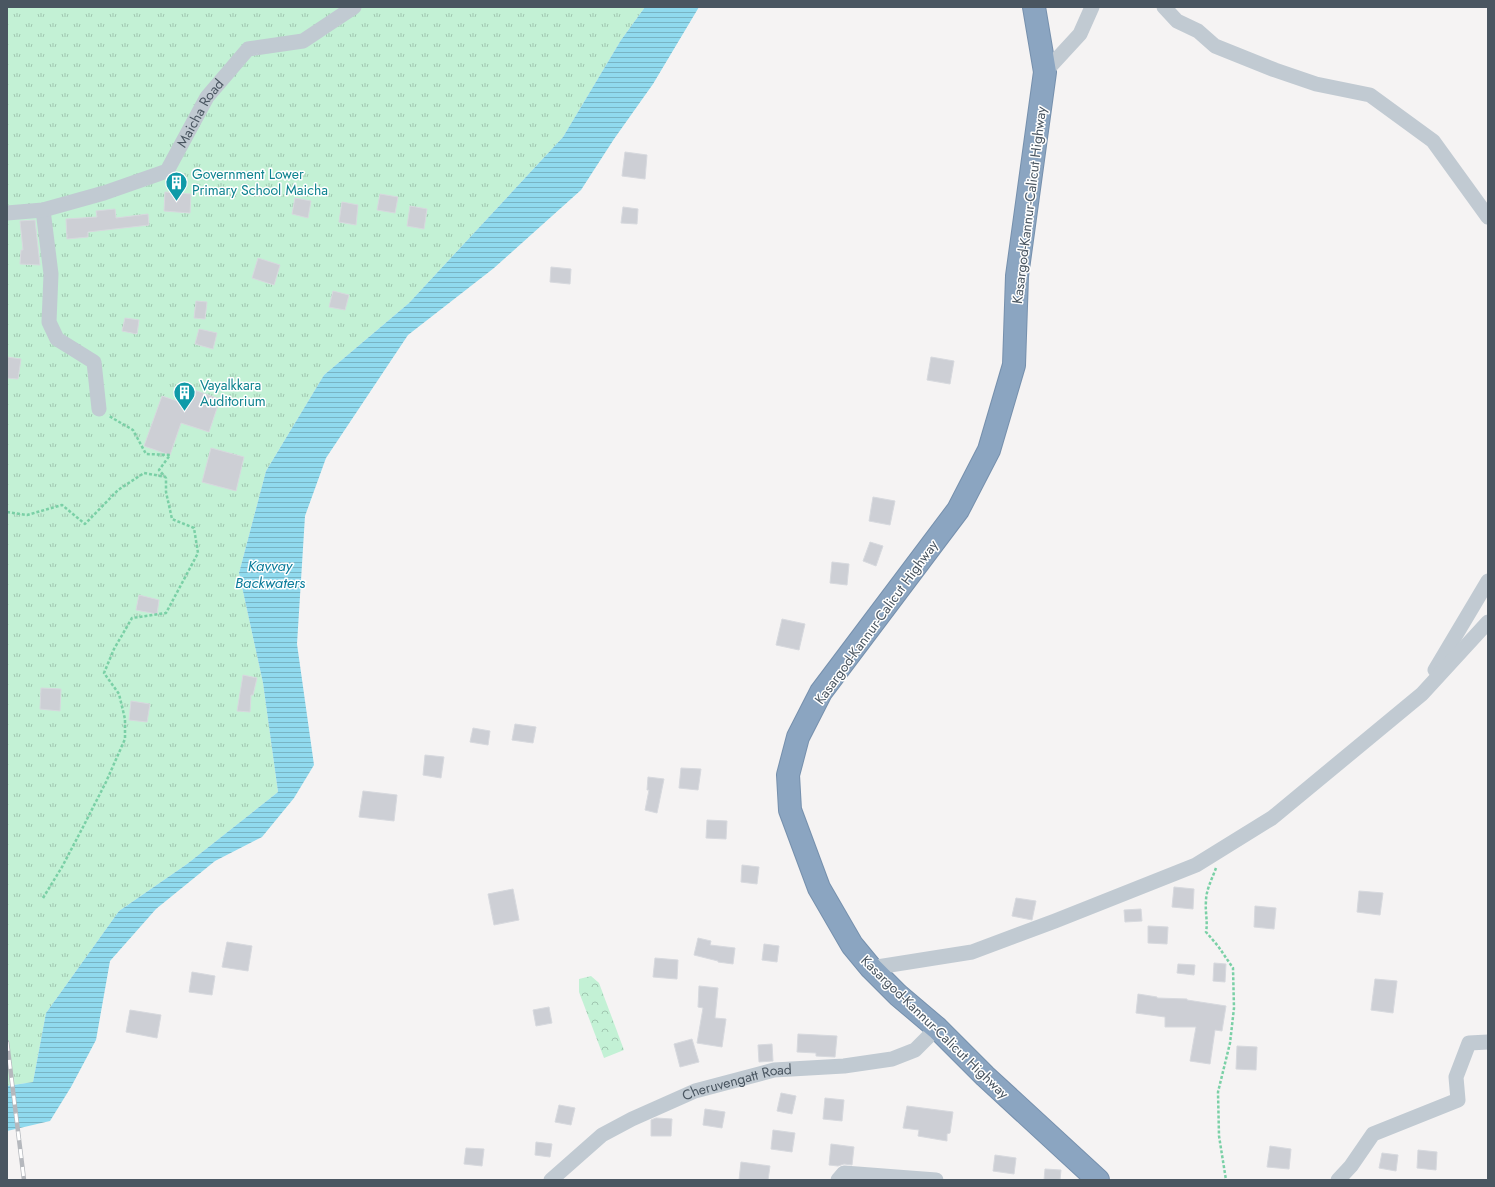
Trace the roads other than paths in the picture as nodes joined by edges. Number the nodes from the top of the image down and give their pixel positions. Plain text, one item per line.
1 (354, 7) edge
2 (1034, 7) edge
3 (1092, 7) edge
4 (1164, 7) edge
5 (1045, 72) junction
6 (43, 210) junction
7 (7, 213) edge
8 (1488, 216) edge
9 (99, 409) road end
10 (1488, 581) edge
11 (1488, 622) edge
12 (1420, 695) junction
13 (871, 968) junction
14 (937, 1028) junction
15 (1488, 1042) edge
16 (551, 1180) edge
17 (838, 1180) edge
18 (936, 1180) edge
19 (1098, 1180) edge
20 (1338, 1180) edge

1 - 6 street, Maicha Road
2 - 5 highway, Kasargod-Kannur-Calicut Highway
3 - 5 street
4 - 8 street
5 - 13 highway, Kasargod-Kannur-Calicut Highway
6 - 7 street, Maicha Road
6 - 9 street
10 - 12 street
11 - 12 street
12 - 13 street
13 - 14 highway, Kasargod-Kannur-Calicut Highway
14 - 16 street, Cheruvengatt Road
14 - 19 highway, Kasargod-Kannur-Calicut Highway
15 - 20 street
17 - 18 street

